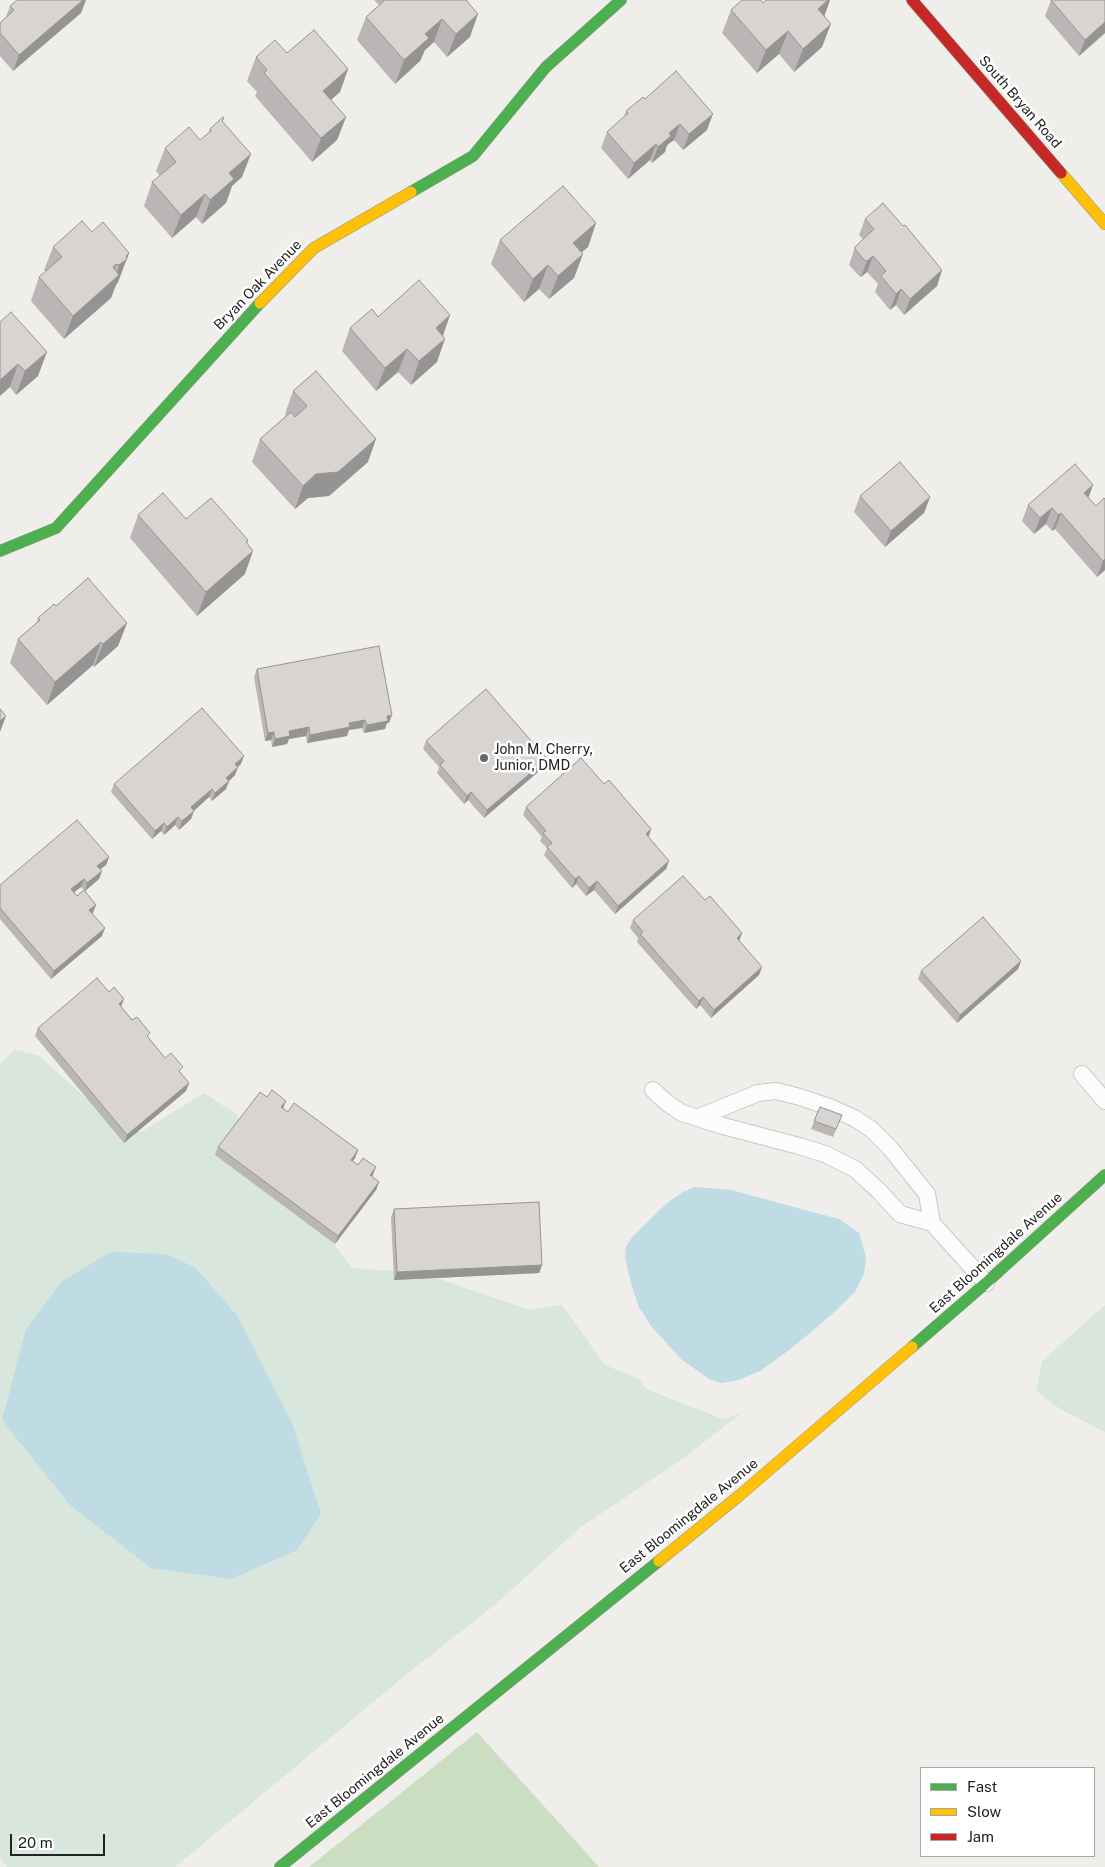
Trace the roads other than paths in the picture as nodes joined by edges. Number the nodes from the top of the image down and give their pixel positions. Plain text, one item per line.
1 (620, 0) edge
2 (912, 0) edge
3 (1105, 224) edge
4 (0, 550) edge
5 (1082, 1074) dead end
6 (653, 1090) dead end
7 (1105, 1101) edge
8 (699, 1117) junction
9 (1105, 1175) edge
10 (932, 1223) junction
11 (986, 1283) junction
12 (280, 1867) edge

1 - 4 street, Bryan Oak Avenue
2 - 3 street, South Bryan Road
5 - 7 lane
6 - 8 lane
8 - 10 lane
8 - 10 lane
9 - 11 street, East Bloomingdale Avenue
10 - 11 lane
11 - 12 street, East Bloomingdale Avenue

